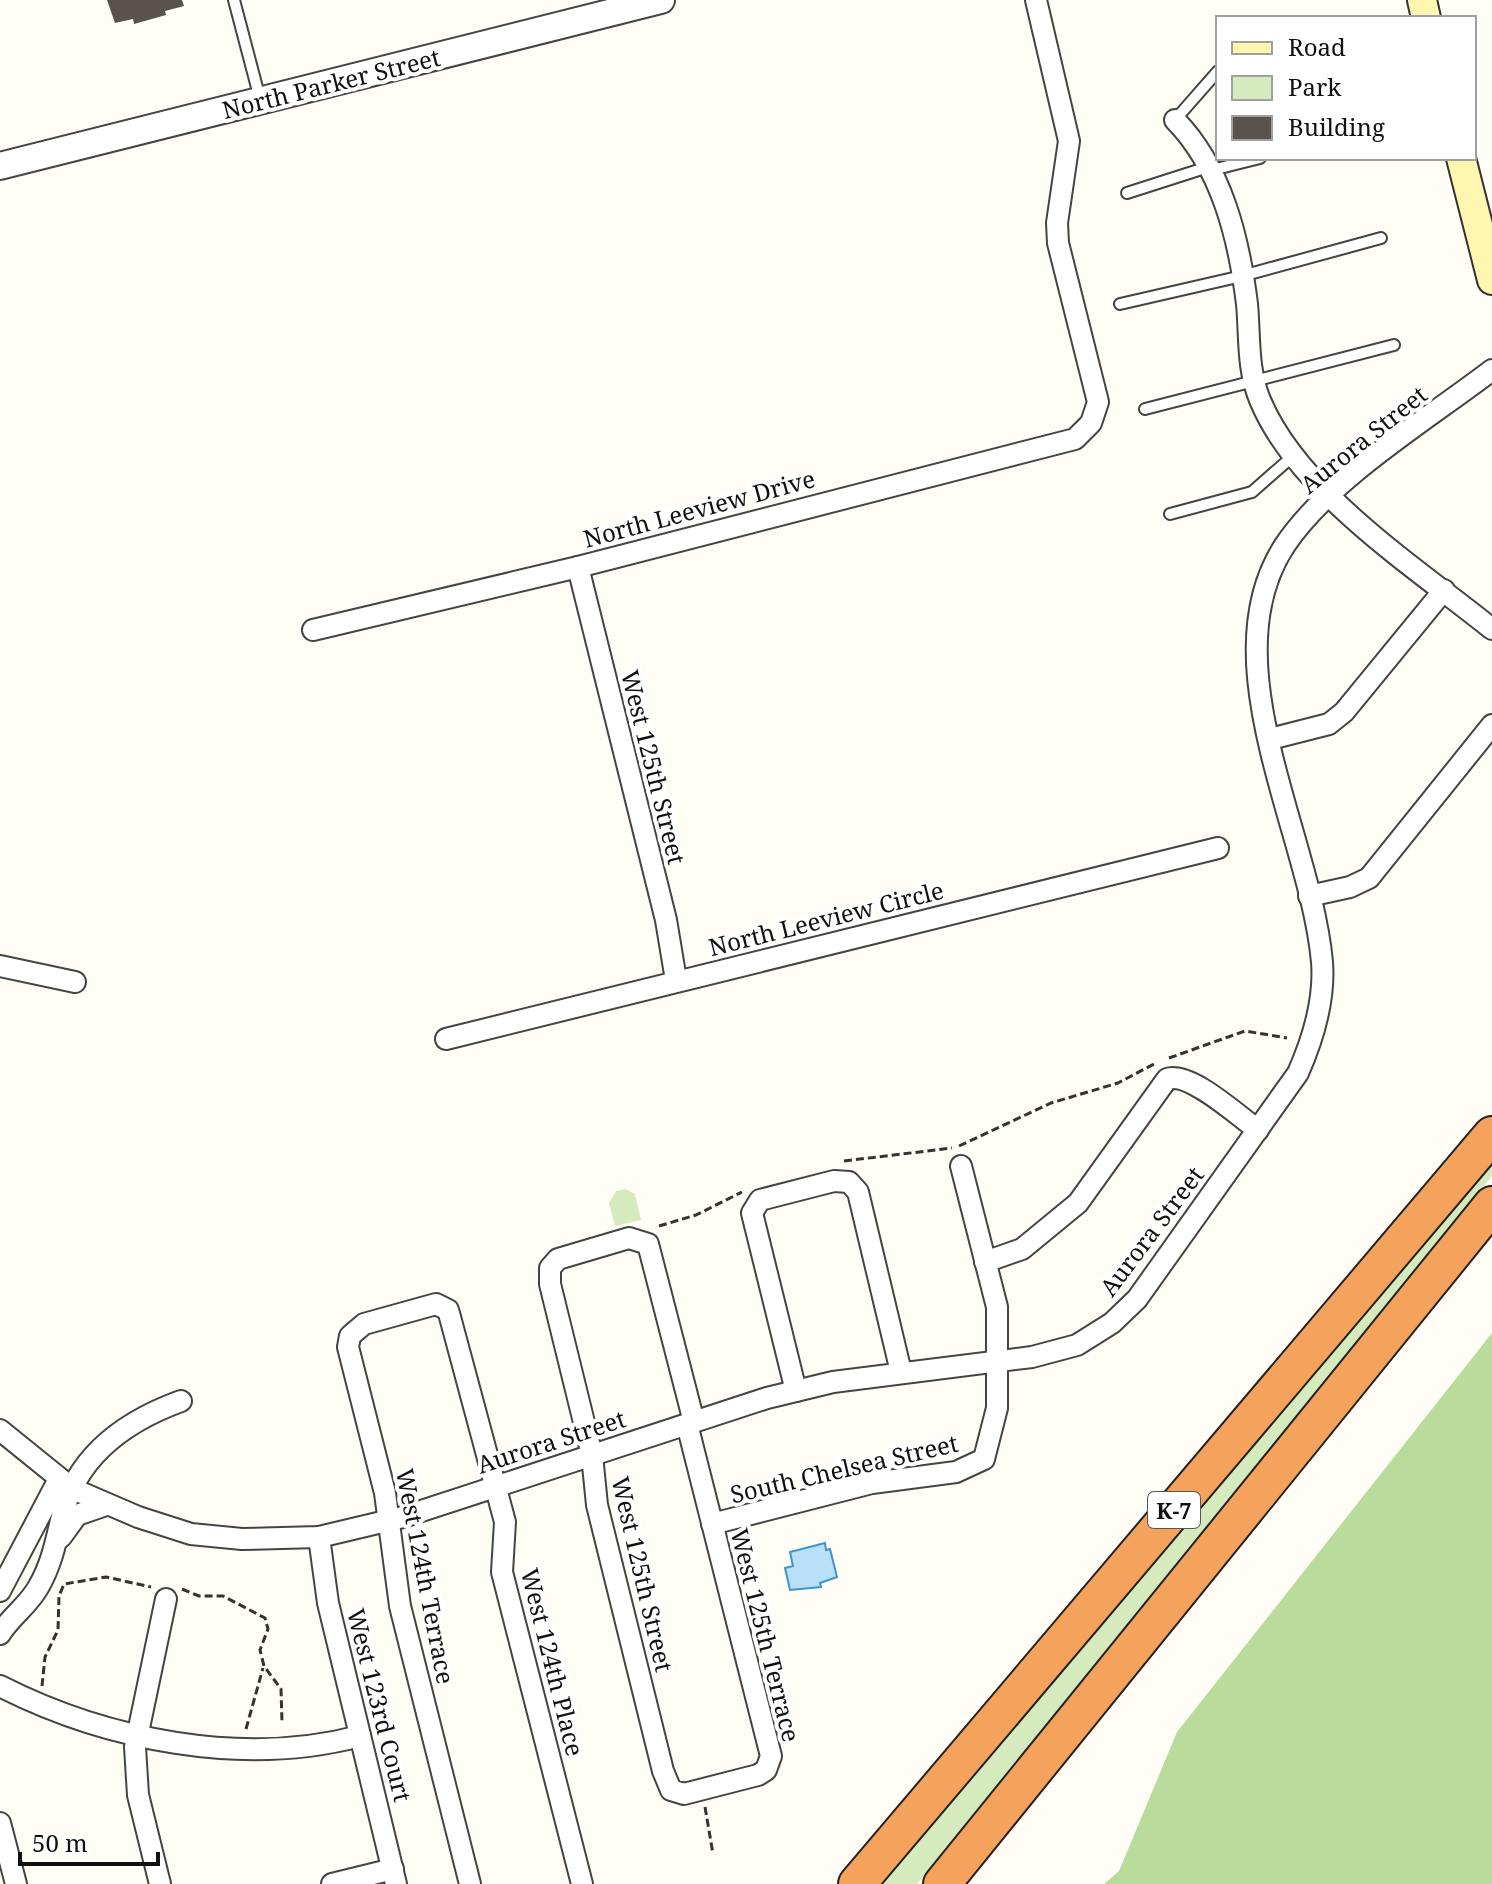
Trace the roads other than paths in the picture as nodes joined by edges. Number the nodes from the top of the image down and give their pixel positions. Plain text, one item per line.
1 (234, 0) edge
2 (661, 0) edge
3 (1036, 0) edge
4 (1216, 73) edge
5 (260, 101) junction
6 (1175, 120) joint
7 (1250, 160) edge
8 (1462, 160) edge
9 (0, 166) edge
10 (1211, 168) junction
11 (1127, 193) dead end
12 (1381, 238) dead end
13 (1242, 276) junction
14 (1492, 280) edge
15 (1120, 304) dead end
16 (1394, 345) dead end
17 (1492, 370) edge
18 (1254, 380) junction
19 (1145, 409) dead end
20 (1293, 456) junction
21 (1329, 497) junction
22 (1170, 514) dead end
23 (578, 567) junction
24 (1444, 590) junction
25 (1492, 629) edge
26 (313, 630) dead end
27 (1492, 725) edge
28 (1270, 739) junction
29 (1218, 848) dead end
30 (1309, 896) junction
31 (0, 966) edge
32 (676, 980) junction
33 (75, 982) dead end
34 (446, 1039) dead end
35 (1258, 1130) junction
36 (1492, 1135) edge
37 (961, 1166) dead end
38 (1492, 1205) edge
39 (642, 1241) joint
40 (985, 1262) junction
41 (358, 1328) joint
42 (994, 1363) junction
43 (901, 1372) junction
44 (796, 1391) junction
45 (181, 1401) dead end
46 (691, 1423) junction
47 (0, 1430) edge
48 (592, 1455) junction
49 (66, 1484) junction
50 (494, 1486) junction
51 (106, 1505) junction
52 (389, 1520) junction
53 (712, 1524) junction
54 (319, 1537) junction
55 (58, 1541) junction
56 (0, 1591) edge
57 (166, 1599) dead end
58 (0, 1634) edge
59 (0, 1686) edge
60 (138, 1734) junction
61 (360, 1736) junction
62 (769, 1764) joint
63 (0, 1823) edge
64 (394, 1876) edge
65 (16, 1884) edge
66 (160, 1884) edge
67 (332, 1884) edge
68 (470, 1884) edge
69 (582, 1884) edge
70 (857, 1884) edge
71 (942, 1884) edge

1 - 5 lane
2 - 5 street, North Parker Street
3 - 23 street, North Leeview Drive
4 - 6 lane
5 - 9 street, North Parker Street
6 - 10 street
7 - 10 lane
8 - 14 main road
10 - 11 lane
10 - 13 street
12 - 13 lane
13 - 15 lane
13 - 18 street
16 - 18 lane
17 - 21 street, Aurora Street
18 - 19 lane
18 - 20 street
20 - 21 street
20 - 22 lane
21 - 24 street
21 - 28 street, Aurora Street
23 - 26 street, North Leeview Drive
23 - 32 street, West 125th Street
24 - 25 street
24 - 28 street
27 - 30 street
28 - 30 street, Aurora Street
29 - 32 street, North Leeview Circle
30 - 35 street, Aurora Street
31 - 33 street
32 - 34 street, North Leeview Circle
35 - 40 street
35 - 42 street, Aurora Street
36 - 70 highway, K-7
37 - 40 street, South Chelsea Street
38 - 71 highway, K-7
39 - 46 street, West 125th Terrace
39 - 48 street, West 125th Street
40 - 42 street, South Chelsea Street
41 - 50 street, West 124th Place
41 - 52 street, West 124th Terrace
42 - 43 street, Aurora Street
42 - 53 street, South Chelsea Street
43 - 44 street, Aurora Street
43 - 44 street
44 - 46 street, Aurora Street
45 - 49 street
46 - 48 street, Aurora Street
46 - 53 street, West 125th Terrace
47 - 49 street, Aurora Street
48 - 50 street, Aurora Street
48 - 62 street, West 125th Street
49 - 51 street, Aurora Street
49 - 55 street
49 - 56 street
50 - 52 street, Aurora Street
50 - 69 street, West 124th Place
51 - 54 street, Aurora Street
51 - 55 street
52 - 54 street, Aurora Street
52 - 68 street, West 124th Terrace
53 - 62 street, West 125th Terrace
54 - 61 street, West 123rd Court
55 - 58 street
57 - 60 street
59 - 60 street
60 - 61 street
60 - 66 street
61 - 64 street, West 123rd Court
63 - 65 street
64 - 67 street

